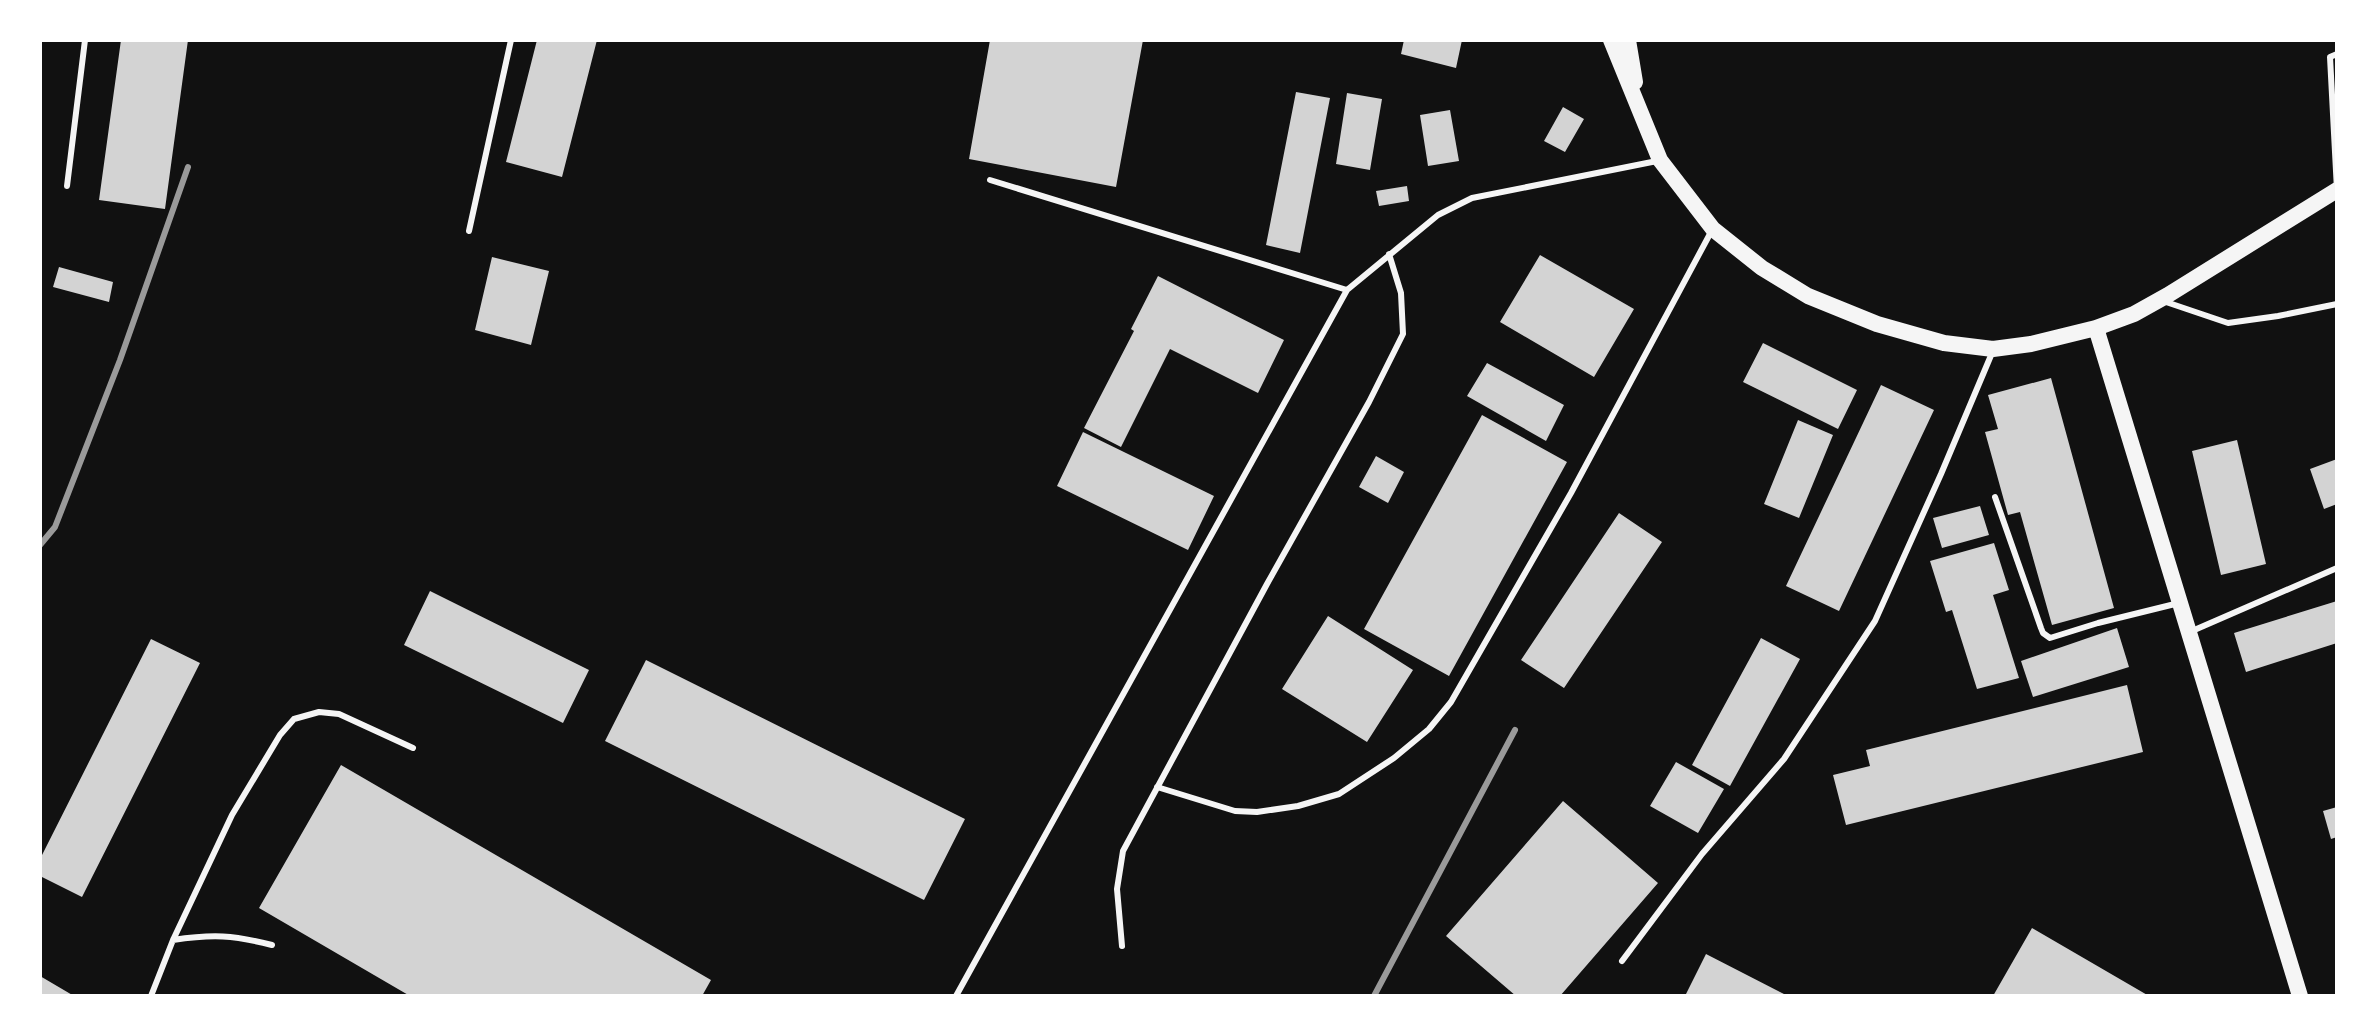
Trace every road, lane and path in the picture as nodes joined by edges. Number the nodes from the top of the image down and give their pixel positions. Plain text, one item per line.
1 (85, 40) edge
2 (511, 40) edge
3 (1611, 40) edge
4 (1628, 40) edge
5 (2337, 54) edge
6 (1642, 119) junction
7 (1660, 160) junction
8 (990, 180) dead end
9 (67, 186) dead end
10 (2337, 190) edge
11 (1713, 229) junction
12 (469, 231) dead end
13 (1389, 254) junction
14 (1347, 290) junction
15 (2159, 300) junction
16 (2337, 304) edge
17 (2096, 328) junction
18 (1993, 349) junction
19 (1995, 497) dead end
20 (2337, 568) edge
21 (2179, 603) junction
22 (2189, 632) junction
23 (413, 748) dead end
24 (1157, 787) junction
25 (173, 940) junction
26 (272, 945) dead end
27 (1122, 946) dead end
28 (1622, 961) dead end
29 (151, 996) edge
30 (956, 996) edge
31 (2300, 996) edge

1 - 9 lane
2 - 12 lane
3 - 6 main road
4 - 6 main road
5 - 10 lane
6 - 7 main road
7 - 11 main road
7 - 13 lane
8 - 14 lane
10 - 15 main road
11 - 18 main road
11 - 24 lane
13 - 14 lane
13 - 24 lane
14 - 30 lane
15 - 16 lane
15 - 17 main road
17 - 18 main road
17 - 21 main road
18 - 28 lane
19 - 21 lane
20 - 22 lane
21 - 22 main road
22 - 31 main road
23 - 25 lane
24 - 27 lane
25 - 26 lane
25 - 29 lane

